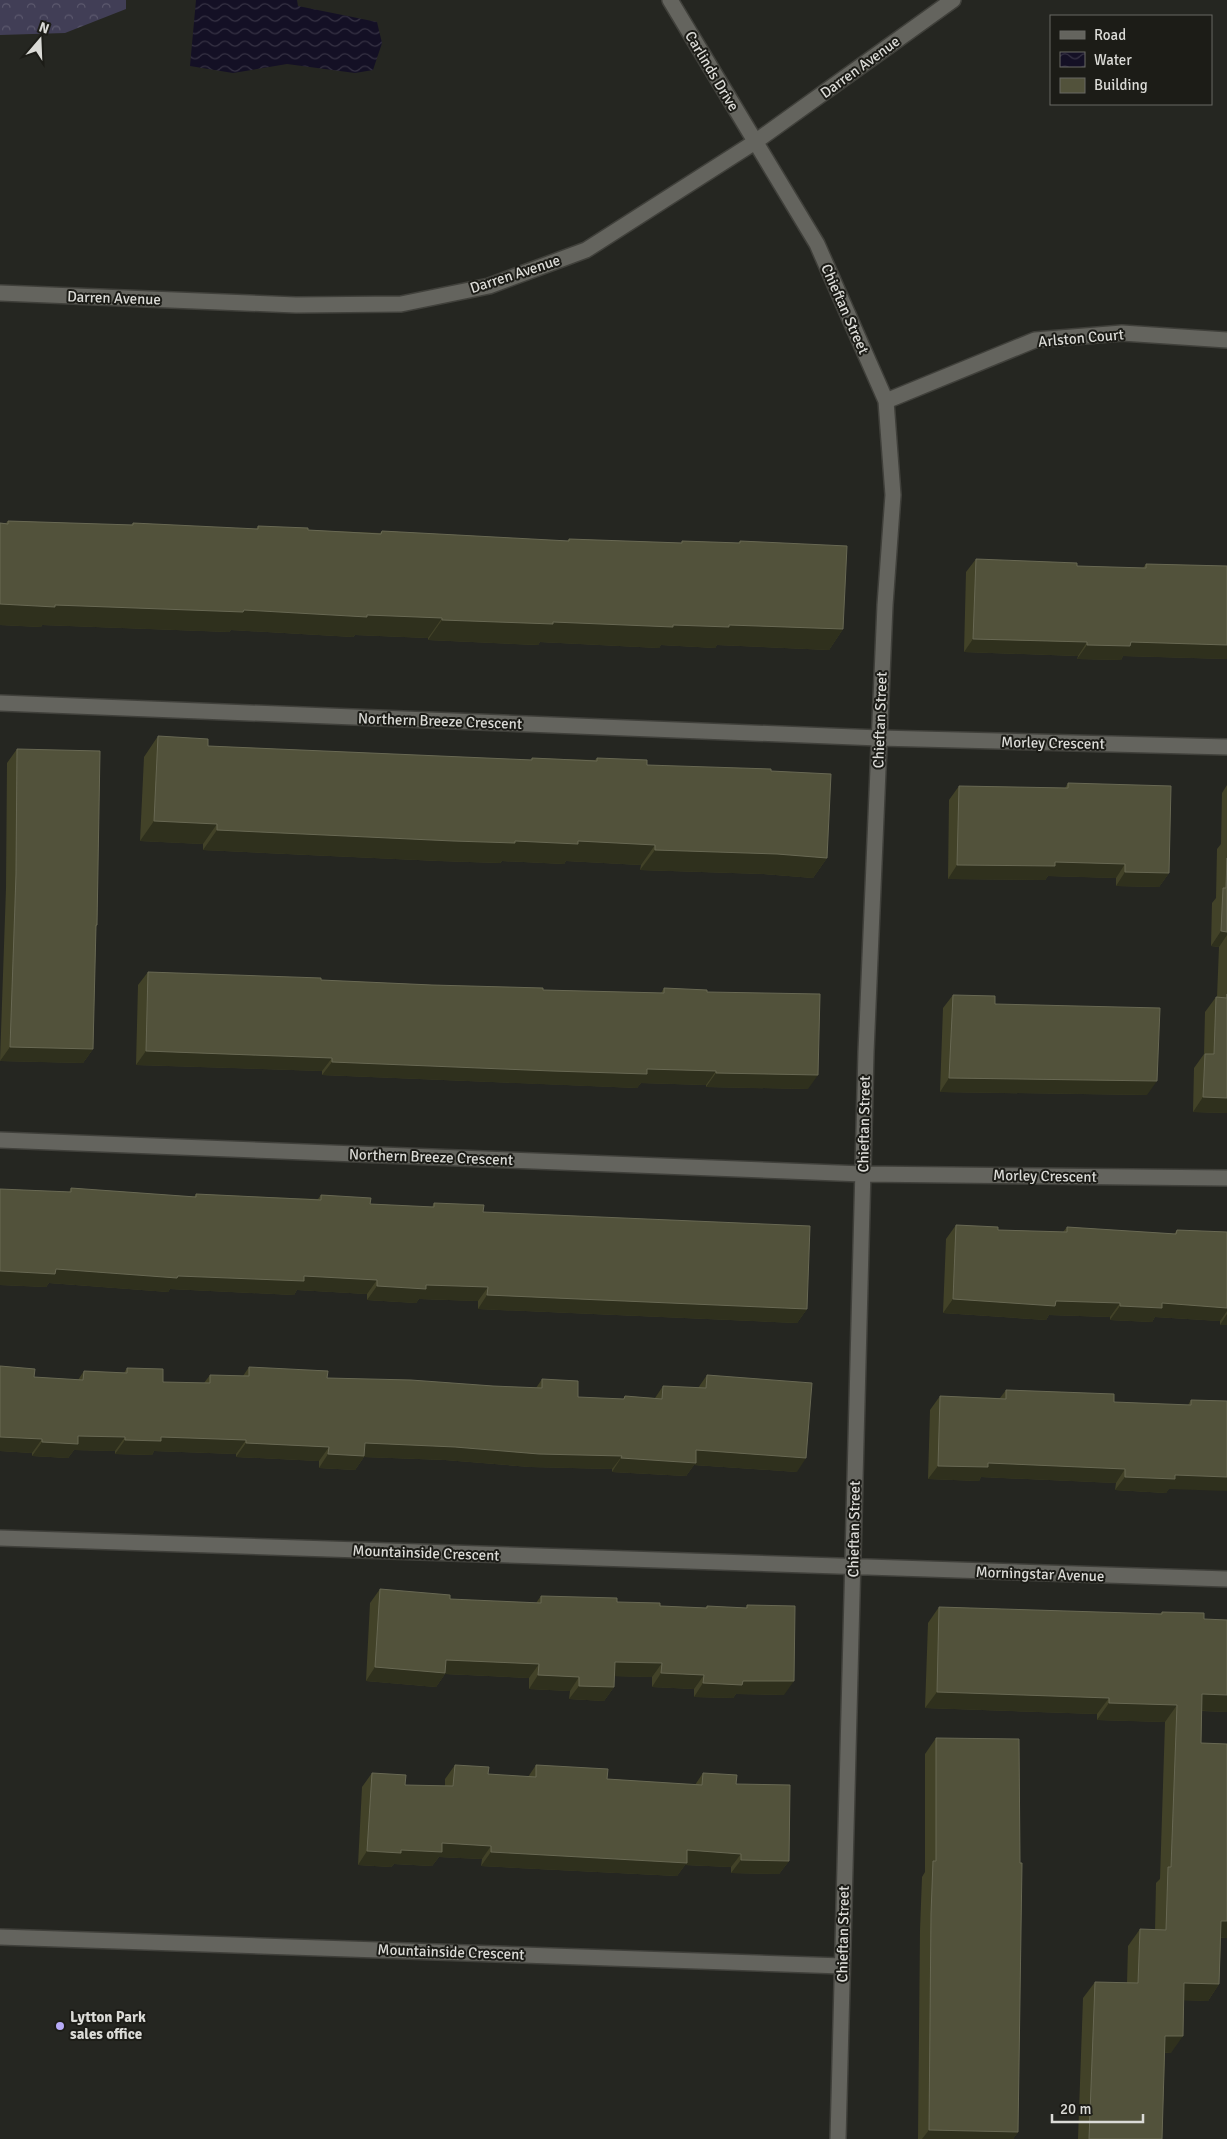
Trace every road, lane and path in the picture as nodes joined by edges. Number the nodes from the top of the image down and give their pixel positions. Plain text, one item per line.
1 (670, 0) edge
2 (953, 0) edge
3 (755, 142) junction
4 (0, 293) edge
5 (1227, 340) edge
6 (886, 402) junction
7 (0, 703) edge
8 (879, 738) junction
9 (1227, 747) edge
10 (0, 1140) edge
11 (863, 1174) junction
12 (1227, 1178) edge
13 (0, 1538) edge
14 (853, 1568) junction
15 (1227, 1579) edge
16 (0, 1937) edge
17 (842, 1966) junction
18 (838, 2139) edge

1 - 3 street, Carlinds Drive
2 - 3 street, Darren Avenue
3 - 4 street, Darren Avenue
3 - 6 street, Chieftan Street
5 - 6 street, Arlston Court
6 - 8 street, Chieftan Street
7 - 8 street, Northern Breeze Crescent
8 - 9 street, Morley Crescent
8 - 11 street, Chieftan Street
10 - 11 street, Northern Breeze Crescent
11 - 12 street, Morley Crescent
11 - 14 street, Chieftan Street
13 - 14 street, Mountainside Crescent
14 - 15 street, Morningstar Avenue
14 - 17 street, Chieftan Street
16 - 17 street, Mountainside Crescent
17 - 18 street, Chieftan Street

